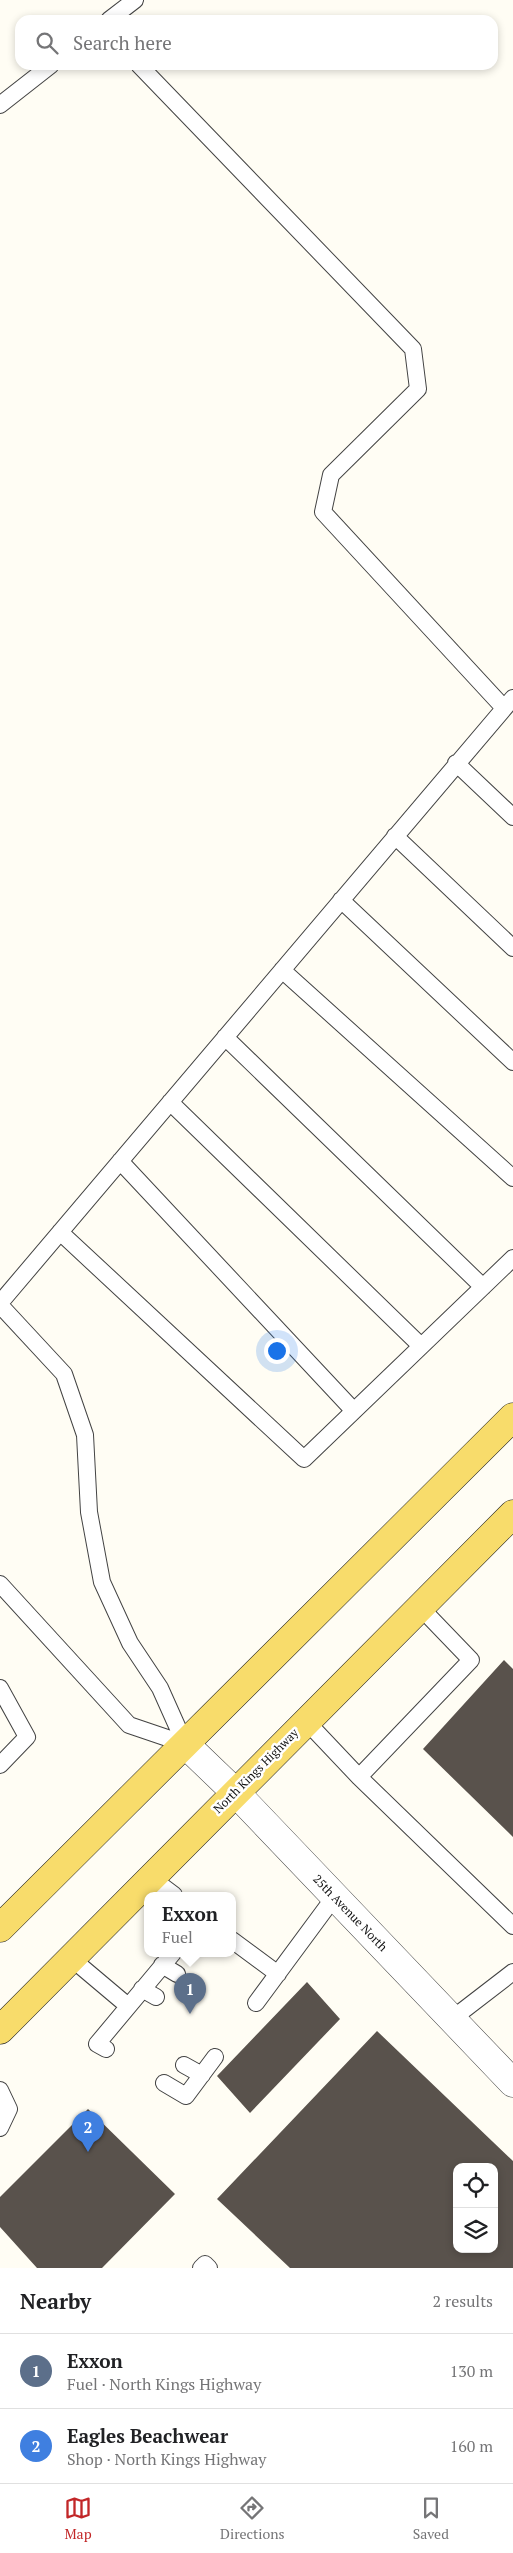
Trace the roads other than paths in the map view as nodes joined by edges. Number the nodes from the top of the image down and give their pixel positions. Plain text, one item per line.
1 (135, 0) edge
2 (116, 15) edge
3 (45, 70) edge
4 (144, 70) edge
5 (0, 105) edge
6 (508, 703) edge
7 (456, 763) junction
8 (513, 817) edge
9 (395, 836) junction
10 (341, 900) junction
11 (513, 948) edge
12 (282, 970) junction
13 (225, 1037) junction
14 (513, 1062) edge
15 (170, 1102) junction
16 (120, 1161) junction
17 (513, 1178) edge
18 (60, 1232) junction
19 (513, 1258) edge
20 (483, 1287) junction
21 (0, 1304) edge
22 (421, 1346) junction
23 (354, 1411) junction
24 (513, 1417) edge
25 (513, 1514) edge
26 (0, 1584) edge
27 (420, 1607) junction
28 (0, 1688) edge
29 (306, 1721) junction
30 (185, 1744) junction
31 (0, 1766) edge
32 (359, 1777) junction
33 (235, 1792) junction
34 (150, 1877) junction
35 (170, 1892) edge
36 (335, 1896) junction
37 (513, 1926) edge
38 (0, 1928) edge
39 (236, 1943) edge
40 (71, 1958) junction
41 (168, 1959) edge
42 (513, 1972) edge
43 (177, 1974) dead end
44 (278, 1974) junction
45 (256, 2003) dead end
46 (128, 2006) junction
47 (452, 2020) junction
48 (0, 2030) edge
49 (106, 2049) dead end
50 (214, 2057) dead end
51 (184, 2065) dead end
52 (202, 2075) junction
53 (164, 2083) dead end
54 (513, 2083) edge
55 (0, 2090) edge
56 (0, 2128) edge
57 (201, 2268) edge
58 (209, 2268) edge

1 - 2 lane
3 - 5 lane
4 - 6 lane
6 - 7 lane
7 - 8 lane
7 - 9 lane
9 - 10 lane
9 - 11 lane
10 - 12 lane
10 - 14 lane
12 - 13 lane
12 - 17 lane
13 - 15 lane
13 - 20 lane
15 - 16 lane
15 - 22 lane
16 - 18 lane
16 - 23 lane
18 - 21 lane
18 - 23 lane
19 - 20 lane
20 - 22 lane
21 - 30 lane
22 - 23 lane
24 - 30 main road
25 - 27 main road, North Kings Highway
26 - 30 lane
27 - 29 main road, North Kings Highway
27 - 32 lane
28 - 31 lane
29 - 32 lane
29 - 33 main road, North Kings Highway
30 - 33 street, 25th Avenue North
30 - 38 main road
32 - 37 lane
33 - 34 main road, North Kings Highway
33 - 36 street, 25th Avenue North
34 - 35 lane
34 - 40 main road, North Kings Highway
36 - 44 lane
36 - 47 street, 25th Avenue North
39 - 44 lane
40 - 46 lane
40 - 48 main road, North Kings Highway
41 - 43 lane
41 - 46 lane
42 - 47 lane
44 - 45 lane
46 - 49 lane
47 - 54 street, 25th Avenue North
50 - 52 lane
51 - 52 lane
52 - 53 lane
55 - 56 lane
57 - 58 lane

